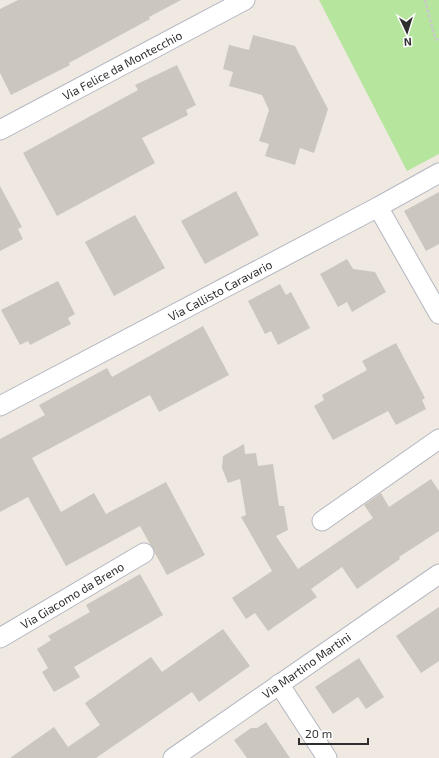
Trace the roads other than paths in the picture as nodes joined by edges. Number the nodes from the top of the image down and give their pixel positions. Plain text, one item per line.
1 (245, 0) edge
2 (0, 130) edge
3 (439, 173) edge
4 (378, 207) junction
5 (439, 314) edge
6 (0, 406) edge
7 (439, 438) edge
8 (322, 521) dead end
9 (144, 553) dead end
10 (439, 574) edge
11 (0, 638) edge
12 (279, 684) junction
13 (173, 758) edge
14 (327, 758) edge

1 - 2 street, Via Felice da Montecchio
3 - 4 street, Via Callisto Caravario
4 - 5 street
4 - 6 street, Via Callisto Caravario
7 - 8 street
9 - 11 street, Via Giacomo da Breno
10 - 12 street, Via Martino Martini
12 - 13 street, Via Martino Martini
12 - 14 street

